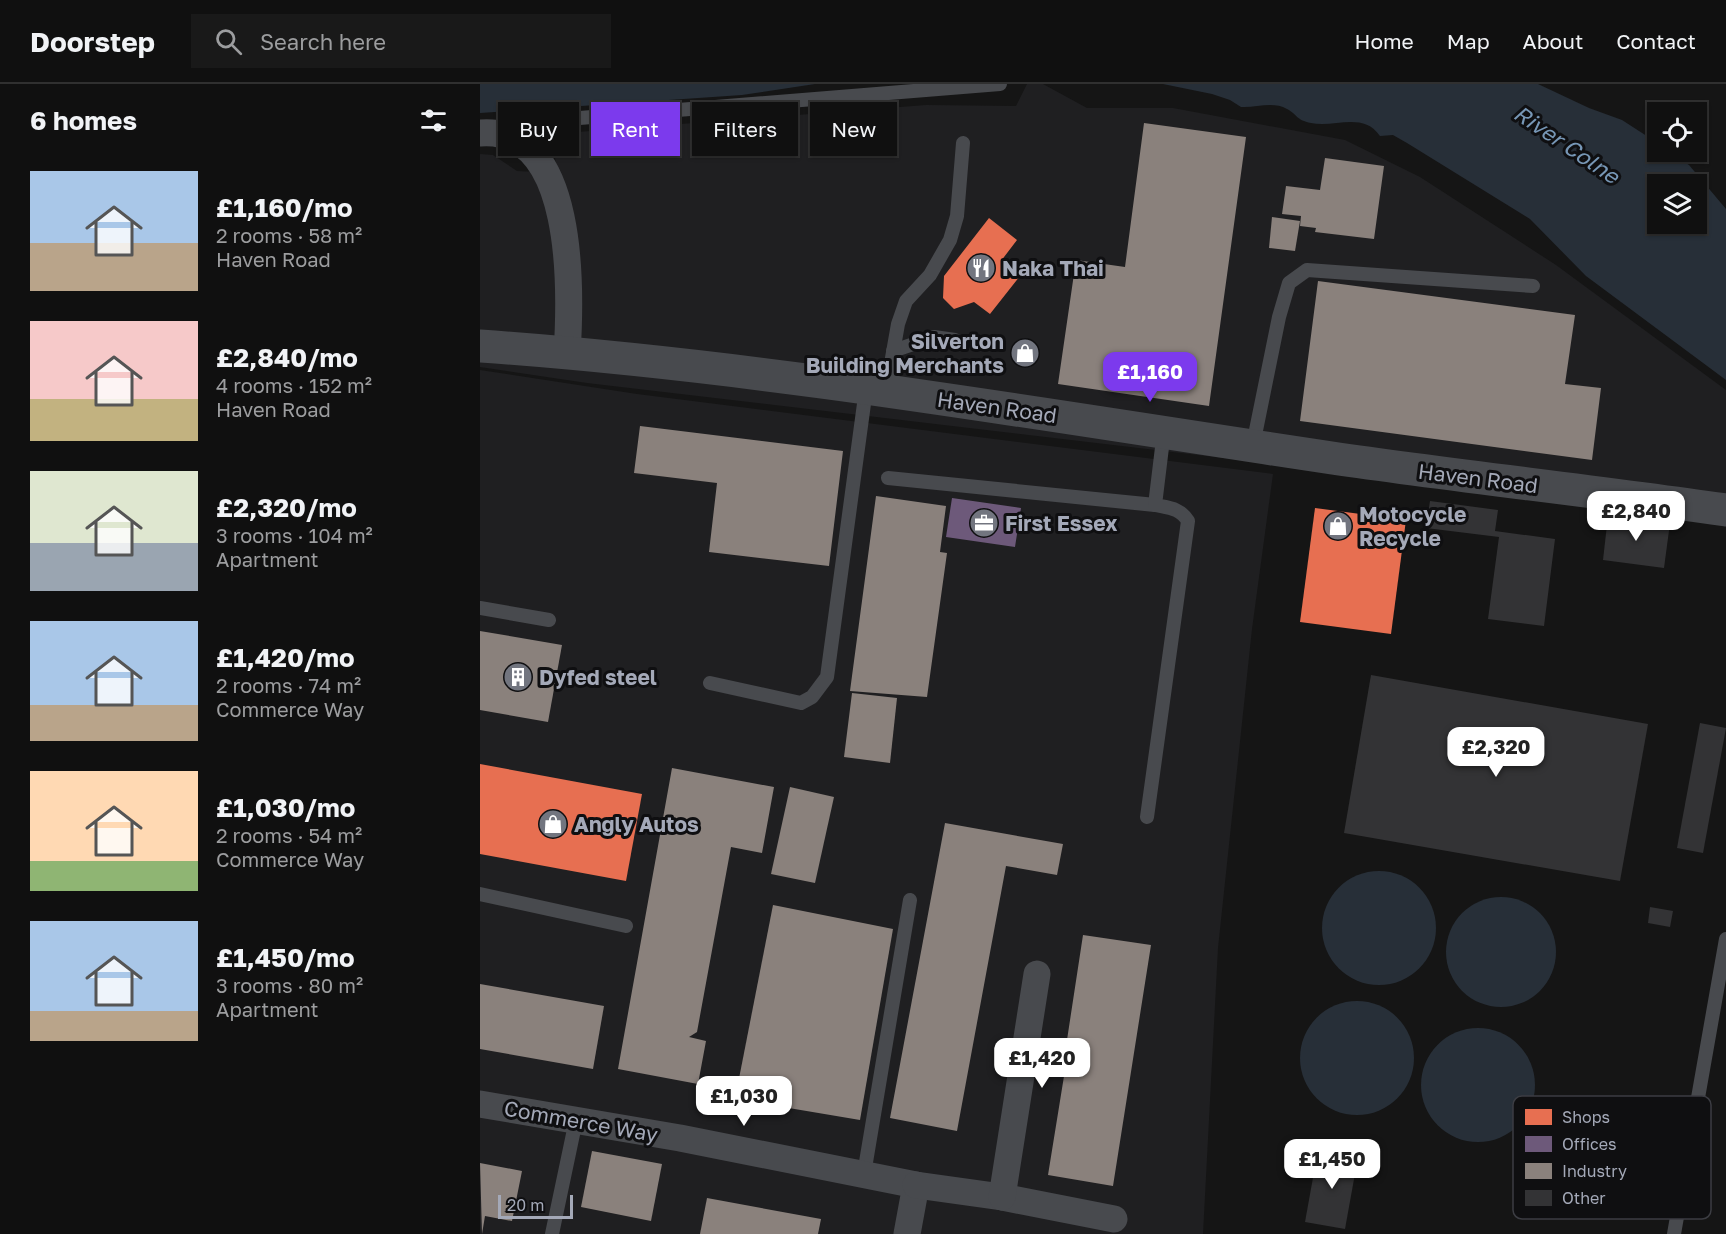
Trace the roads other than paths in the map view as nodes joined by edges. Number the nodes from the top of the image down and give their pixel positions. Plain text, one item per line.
1 (1000, 84) edge
2 (579, 118) edge
3 (480, 133) edge
4 (498, 133) edge
5 (963, 143) dead end
6 (536, 156) edge
7 (1533, 286) dead end
8 (955, 340) dead end
9 (480, 346) edge
10 (893, 351) junction
11 (567, 354) junction
12 (876, 391) junction
13 (1164, 431) junction
14 (1252, 445) junction
15 (888, 478) dead end
16 (1155, 505) junction
17 (1726, 510) edge
18 (480, 608) edge
19 (549, 620) dead end
20 (710, 683) dead end
21 (1147, 817) dead end
22 (480, 894) edge
23 (910, 900) dead end
24 (626, 926) dead end
25 (1726, 939) edge
26 (1037, 974) dead end
27 (1698, 1096) edge
28 (480, 1104) edge
29 (576, 1120) junction
30 (864, 1174) junction
31 (916, 1185) junction
32 (1002, 1197) junction
33 (1114, 1219) dead end
34 (1677, 1219) edge
35 (552, 1234) edge
36 (907, 1234) edge
37 (1674, 1234) edge

1 - 2 lane
3 - 4 street
5 - 10 lane
6 - 11 street
7 - 14 lane
8 - 10 lane
9 - 11 street, Haven Road
10 - 12 lane
11 - 12 street, Haven Road
12 - 13 street, Haven Road
12 - 20 lane
13 - 14 street, Haven Road
13 - 16 lane
14 - 17 street, Haven Road
15 - 16 lane
16 - 21 lane
18 - 19 lane
22 - 24 lane
23 - 30 lane
25 - 27 lane
26 - 32 street
28 - 29 street, Commerce Way
29 - 30 street, Commerce Way
29 - 35 lane
30 - 31 street, Commerce Way
31 - 32 street, Commerce Way
31 - 36 street
32 - 33 street, Commerce Way
34 - 37 lane

